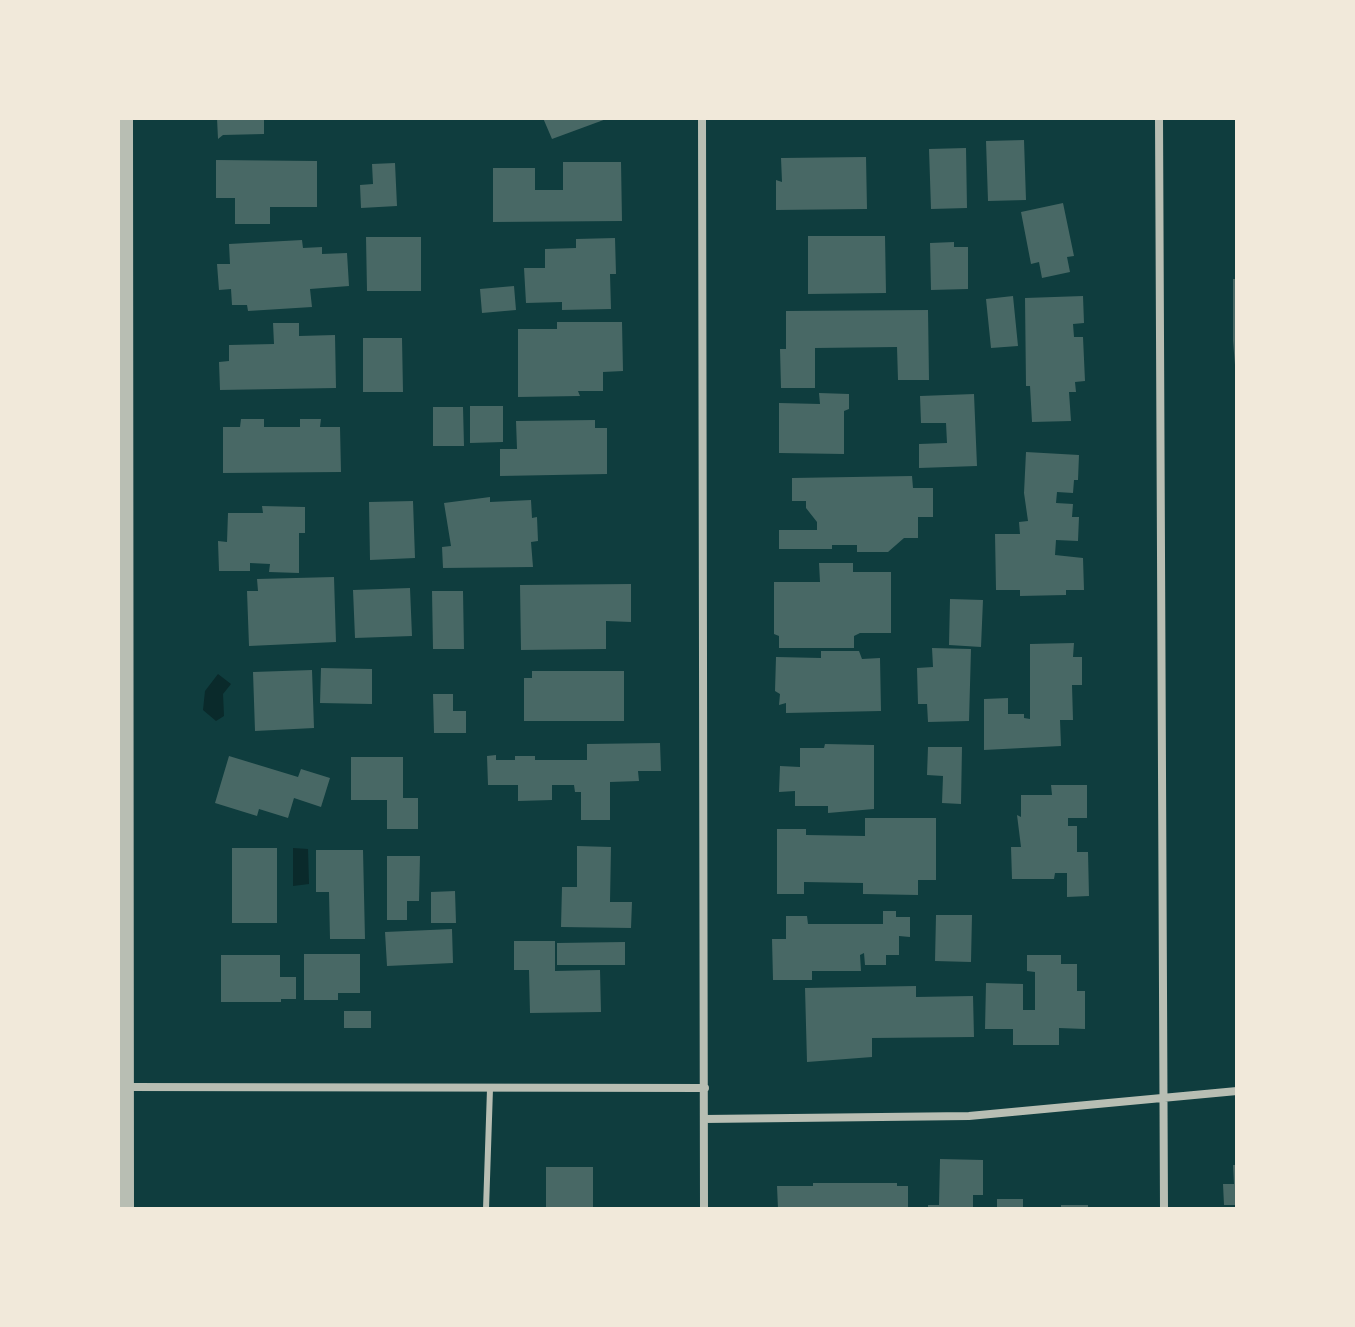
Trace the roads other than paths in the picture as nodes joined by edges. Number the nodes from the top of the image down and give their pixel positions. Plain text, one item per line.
1 (126, 118) edge
2 (702, 118) edge
3 (1159, 118) edge
4 (127, 1087) junction
5 (705, 1088) junction
6 (490, 1089) junction
7 (1237, 1091) edge
8 (1164, 1098) junction
9 (704, 1119) junction
10 (127, 1209) edge
11 (486, 1209) edge
12 (704, 1209) edge
13 (1164, 1209) edge

1 - 4 street
2 - 5 street
3 - 8 street
4 - 6 street
4 - 10 street
5 - 6 street
5 - 9 street
6 - 11 lane
7 - 8 street
8 - 9 street
8 - 13 street
9 - 12 street

